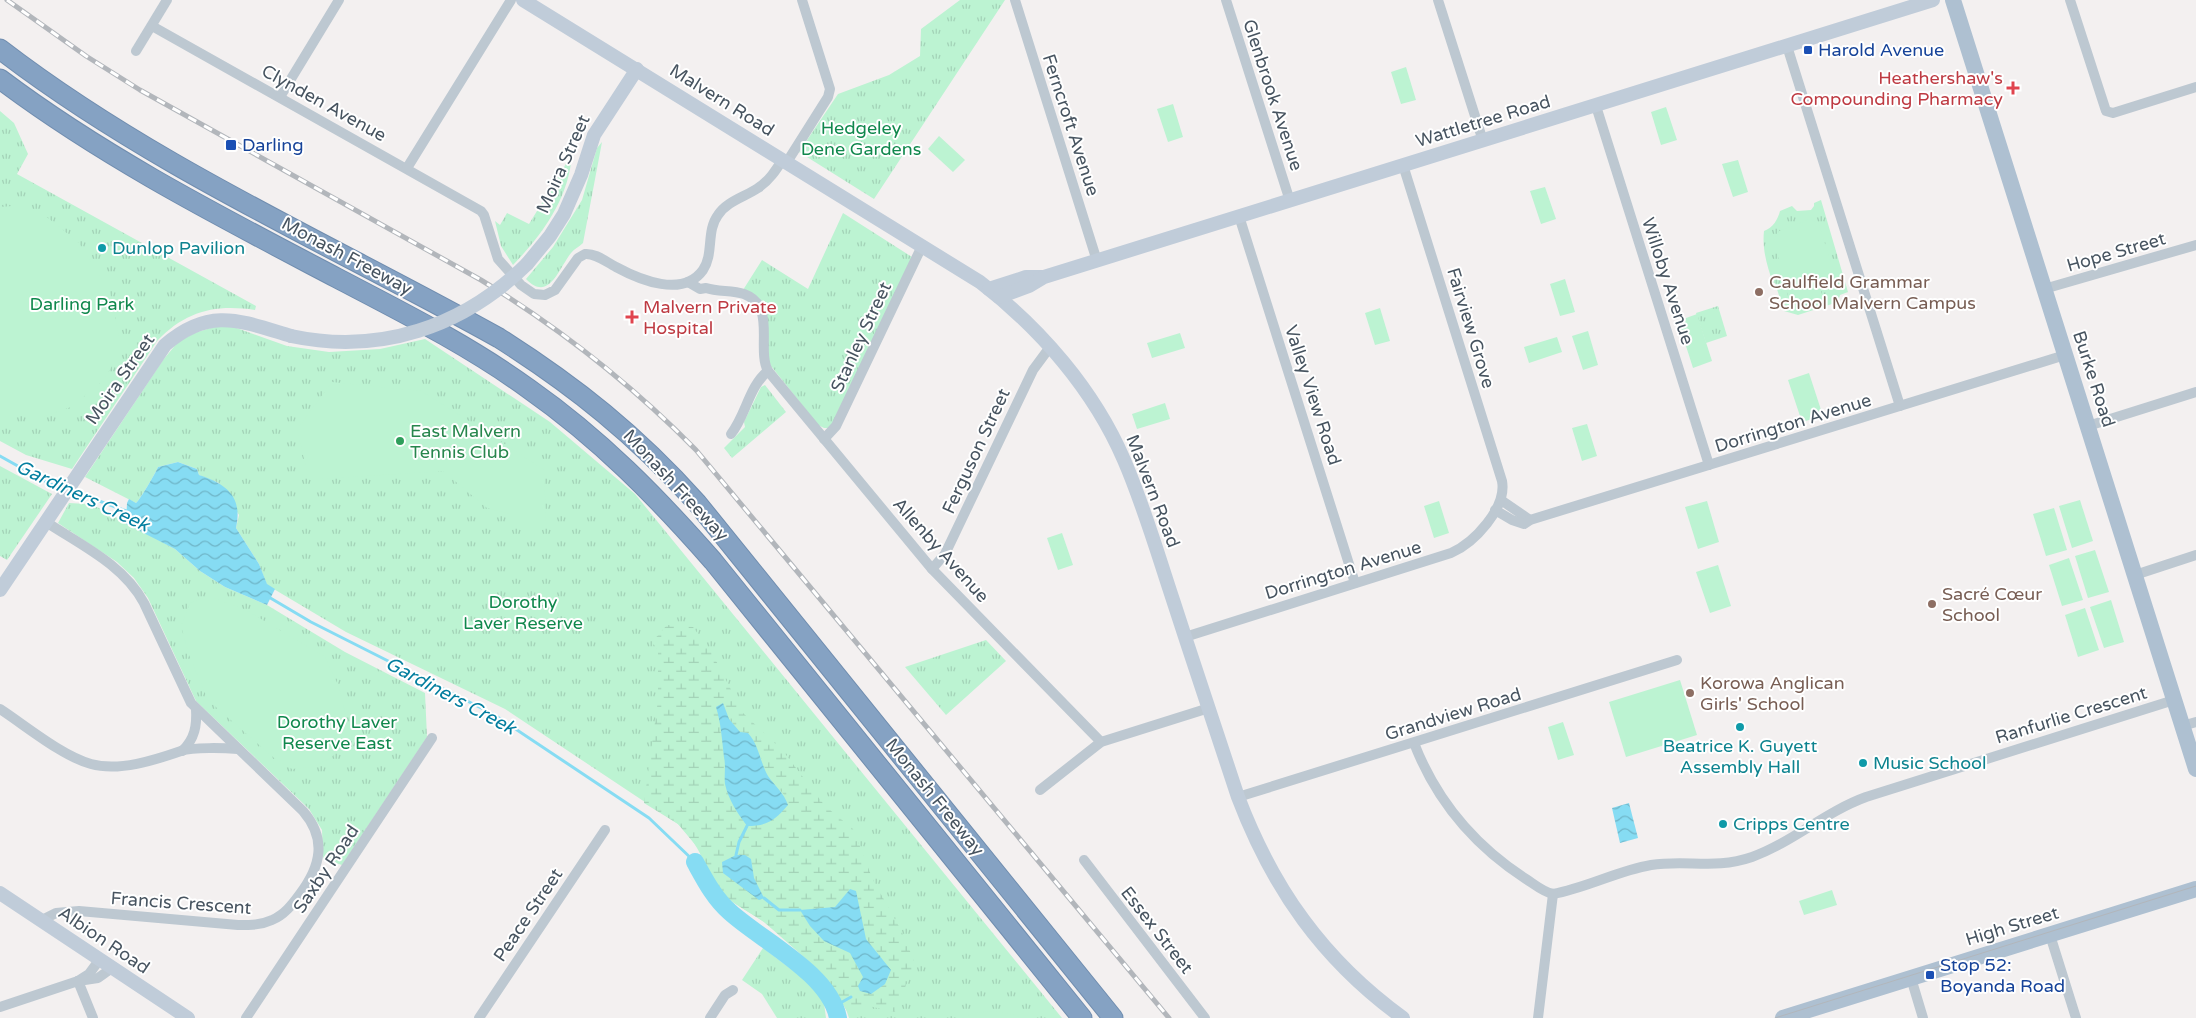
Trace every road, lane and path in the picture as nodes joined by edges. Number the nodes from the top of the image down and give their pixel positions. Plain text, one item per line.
1 (167, 0) edge
2 (340, 0) edge
3 (511, 0) edge
4 (523, 0) edge
5 (802, 0) edge
6 (1015, 0) edge
7 (1226, 0) edge
8 (1438, 0) edge
9 (1933, 0) edge
10 (1953, 0) edge
11 (2070, 0) edge
12 (152, 26) junction
13 (1787, 46) junction
14 (0, 49) edge
15 (136, 51) dead end
16 (637, 69) junction
17 (0, 79) edge
18 (2196, 87) edge
19 (280, 97) junction
20 (1596, 106) junction
21 (1483, 141) junction
22 (785, 161) junction
23 (1403, 166) junction
24 (407, 168) junction
25 (1290, 201) junction
26 (1240, 216) junction
27 (922, 246) junction
28 (2196, 246) edge
29 (1097, 260) junction
30 (701, 272) junction
31 (688, 282) junction
32 (706, 288) junction
33 (2044, 289) junction
34 (994, 293) junction
35 (1050, 347) junction
36 (2065, 355) junction
37 (768, 371) junction
38 (2196, 392) edge
39 (1900, 406) junction
40 (2088, 426) junction
41 (731, 434) dead end
42 (824, 439) junction
43 (1710, 465) junction
44 (1501, 500) junction
45 (1495, 510) junction
46 (1530, 520) junction
47 (46, 522) junction
48 (2196, 556) edge
49 (932, 569) junction
50 (2135, 575) junction
51 (1355, 583) junction
52 (0, 590) edge
53 (1185, 637) junction
54 (1677, 660) dead end
55 (2174, 700) junction
56 (1209, 708) junction
57 (0, 709) edge
58 (196, 709) junction
59 (2189, 724) edge
60 (432, 738) dead end
61 (1101, 742) junction
62 (1414, 743) junction
63 (238, 749) junction
64 (182, 751) junction
65 (2196, 770) edge
66 (1040, 790) dead end
67 (1238, 797) junction
68 (604, 830) dead end
69 (1084, 860) dead end
70 (2196, 889) edge
71 (0, 893) edge
72 (1553, 894) junction
73 (42, 920) junction
74 (2050, 935) junction
75 (100, 959) junction
76 (112, 968) junction
77 (1911, 978) junction
78 (82, 980) junction
79 (733, 990) dead end
80 (0, 1007) edge
81 (93, 1018) edge
82 (188, 1018) edge
83 (246, 1018) edge
84 (479, 1018) edge
85 (710, 1018) edge
86 (1082, 1018) edge
87 (1113, 1018) edge
88 (1204, 1018) edge
89 (1403, 1018) edge
90 (1538, 1018) edge
91 (1783, 1018) edge
92 (1923, 1018) edge
93 (2076, 1018) edge

1 - 12 street
2 - 19 street
3 - 24 street
4 - 16 main road, Malvern Road
5 - 22 street
6 - 29 street, Ferncroft Avenue
7 - 25 street, Glenbrook Avenue
8 - 21 street
9 - 13 main road, Wattletree Road
10 - 33 main road, Burke Road
11 - 18 street
12 - 15 street
12 - 19 street, Clynden Avenue
13 - 20 main road, Wattletree Road
13 - 39 street
14 - 87 highway, Monash Freeway
16 - 22 main road, Malvern Road
16 - 47 main road, Moira Street, bridge
17 - 86 highway, Monash Freeway
19 - 24 street, Clynden Avenue
20 - 21 main road, Wattletree Road
20 - 43 street, Willoby Avenue
21 - 23 main road, Wattletree Road
22 - 27 main road, Malvern Road
22 - 30 street
23 - 25 main road, Wattletree Road
23 - 44 street, Fairview Grove
24 - 31 street, Clynden Avenue
25 - 26 main road, Wattletree Road
26 - 29 main road, Wattletree Road
26 - 51 street, Valley View Road
27 - 34 main road, Malvern Road
27 - 42 street, Stanley Street
28 - 33 street, Hope Street
29 - 34 main road, Wattletree Road
30 - 31 street
30 - 32 street
31 - 32 street
32 - 37 street
33 - 36 main road, Burke Road
34 - 35 main road, Malvern Road
35 - 49 street, Ferguson Street
35 - 53 main road, Malvern Road
36 - 39 street, Dorrington Avenue
36 - 40 main road, Burke Road
37 - 41 street
37 - 42 street, Allenby Avenue
38 - 40 street
39 - 43 street, Dorrington Avenue
40 - 50 main road, Burke Road
42 - 49 street, Allenby Avenue
43 - 46 street, Dorrington Avenue
44 - 45 street, Dorrington Avenue
44 - 46 street
45 - 46 street, Dorrington Avenue
45 - 51 street, Dorrington Avenue
47 - 52 main road, Moira Street
47 - 58 street, Francis Crescent
48 - 50 street
49 - 61 street, Allenby Avenue
50 - 55 main road, Burke Road
51 - 53 street, Dorrington Avenue
53 - 56 main road, Malvern Road
54 - 62 street, Grandview Road
55 - 59 main road, Burke Road
55 - 72 street, Ranfurlie Crescent
56 - 61 street
56 - 67 main road, Malvern Road
57 - 64 street
58 - 63 street, Francis Crescent
58 - 64 street
59 - 65 main road, Burke Road
60 - 83 street, Saxby Road
61 - 66 street
62 - 67 street, Grandview Road
62 - 72 street
63 - 64 street
63 - 73 street, Francis Crescent
67 - 89 main road, Malvern Road
68 - 84 street, Peace Street
69 - 88 street, Essex Street
70 - 74 main road, High Street
71 - 73 main road, Albion Road
72 - 90 street
73 - 75 main road, Albion Road
74 - 77 main road, High Street
74 - 93 street
75 - 76 main road, Albion Road
75 - 78 street
76 - 78 street
76 - 82 main road, Albion Road
77 - 91 main road, High Street
77 - 92 street
78 - 80 street
78 - 81 street
79 - 85 street

